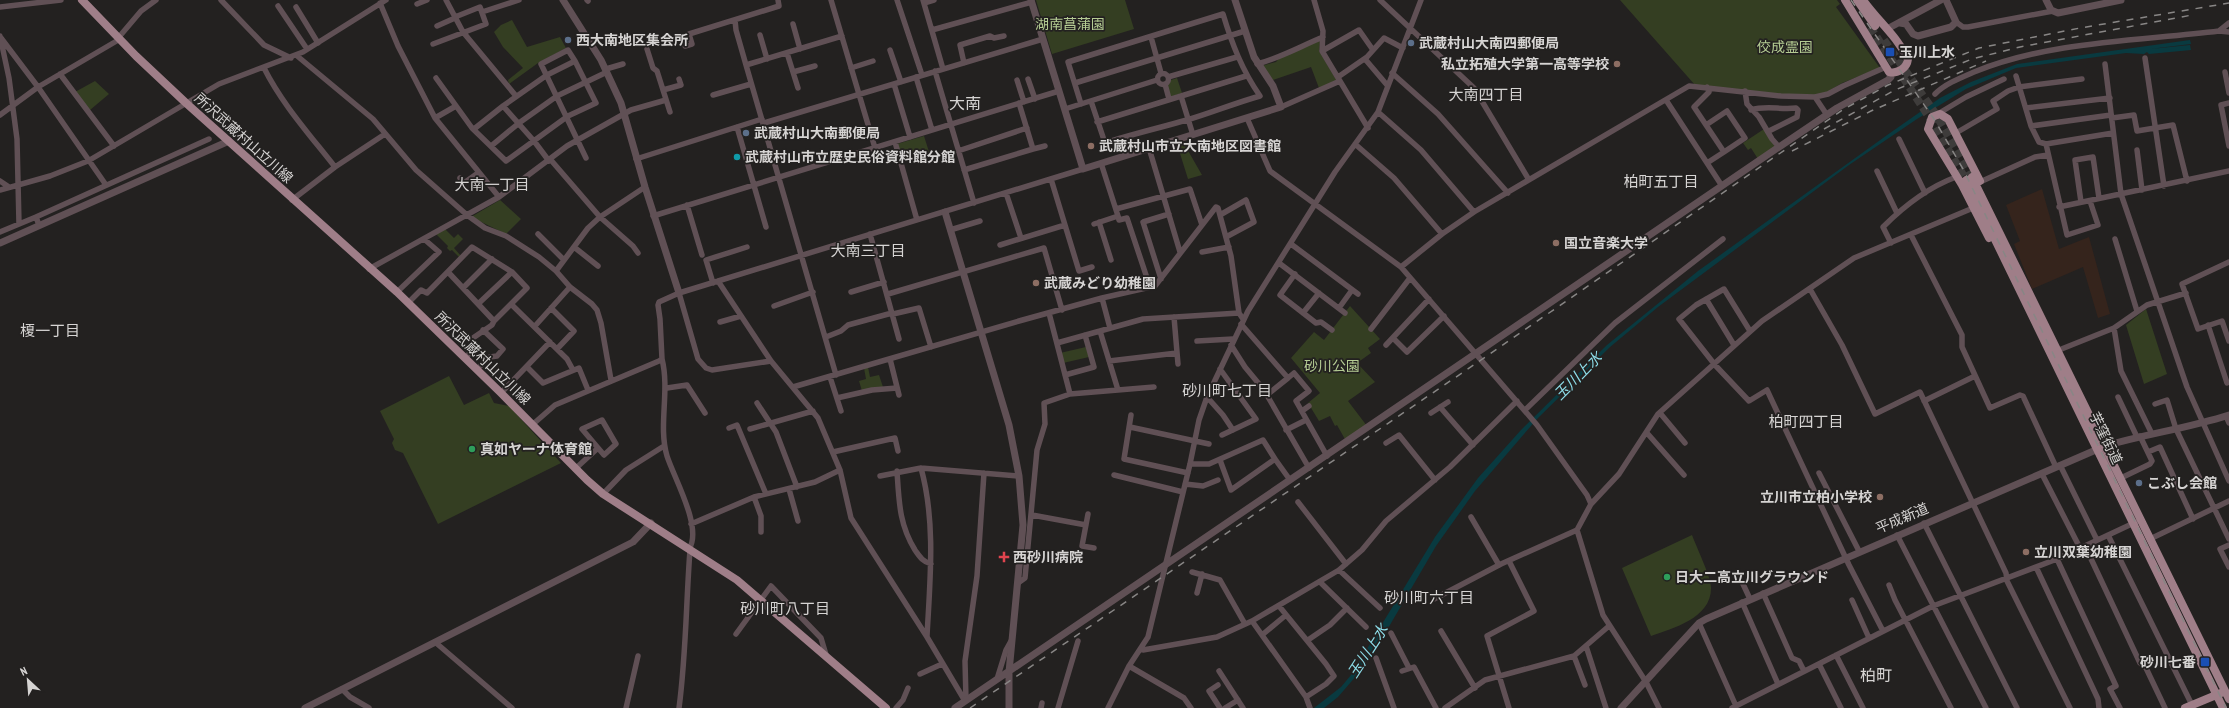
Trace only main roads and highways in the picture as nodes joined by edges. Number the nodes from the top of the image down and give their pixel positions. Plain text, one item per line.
1 (1845, 0) edge
2 (1851, 0) edge
3 (1857, 0) edge
4 (1863, 0) edge
5 (84, 1) edge
6 (1969, 178) tunnel mouth
7 (2017, 275) junction
8 (2227, 690) edge
9 (2217, 694) junction
10 (2229, 699) edge
11 (2188, 706) edge
12 (886, 708) edge
13 (2223, 708) edge

1 - 4 main road
2 - 3 main road
5 - 12 main road, 所沢武蔵村山立川線
6 - 7 main road, 芋窪街道
7 - 7 main road
7 - 8 main road, 芋窪街道
7 - 9 main road, 芋窪街道
8 - 9 main road
8 - 10 main road, 芋窪街道
9 - 11 main road
9 - 13 main road, 芋窪街道

